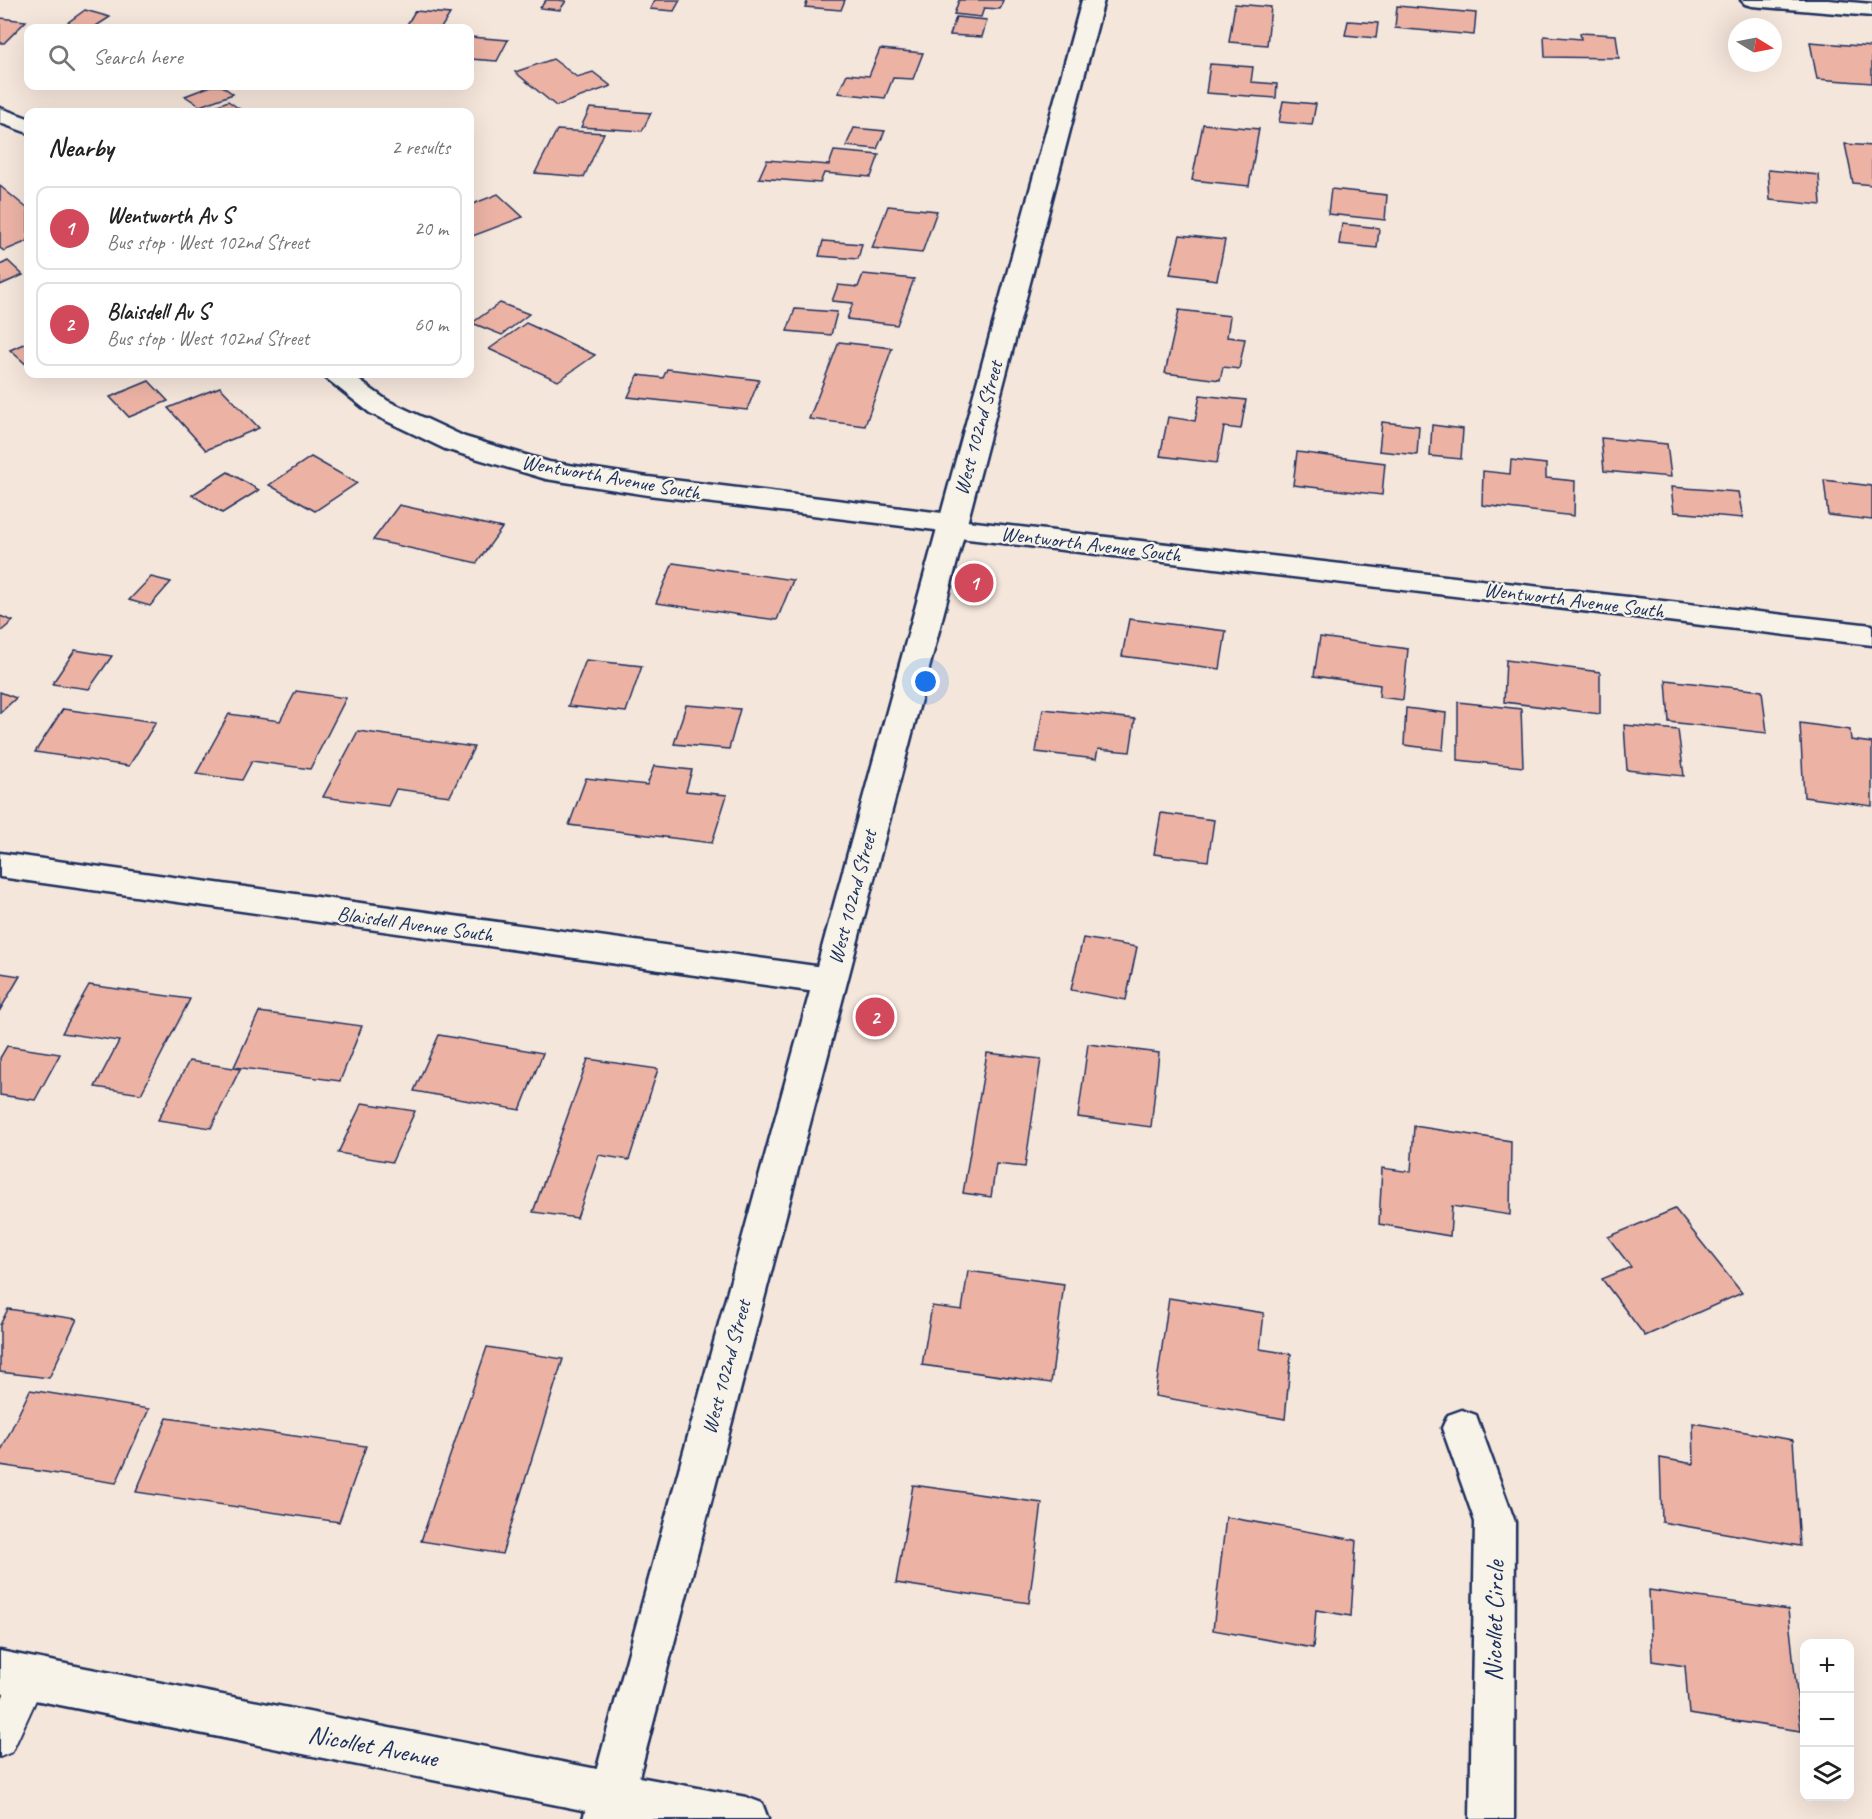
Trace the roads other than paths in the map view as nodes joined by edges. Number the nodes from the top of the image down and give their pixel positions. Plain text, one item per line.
1 (1093, 0) edge
2 (1752, 0) edge
3 (1872, 10) edge
4 (0, 115) edge
5 (24, 124) edge
6 (339, 378) edge
7 (951, 528) junction
8 (1872, 635) edge
9 (0, 865) edge
10 (830, 981) junction
11 (1462, 1428) dead end
12 (15, 1675) edge
13 (0, 1740) edge
14 (608, 1807) edge
15 (746, 1819) edge
16 (1492, 1819) edge

1 - 7 street, West 102nd Street
2 - 3 street
4 - 5 street
6 - 7 street, Wentworth Avenue South
7 - 8 street, Wentworth Avenue South
7 - 10 street, West 102nd Street
9 - 10 street, Blaisdell Avenue South
10 - 14 street, West 102nd Street
11 - 16 street, Nicollet Circle
12 - 13 lane
12 - 14 street, Nicollet Avenue
14 - 15 street, Nicollet Avenue

